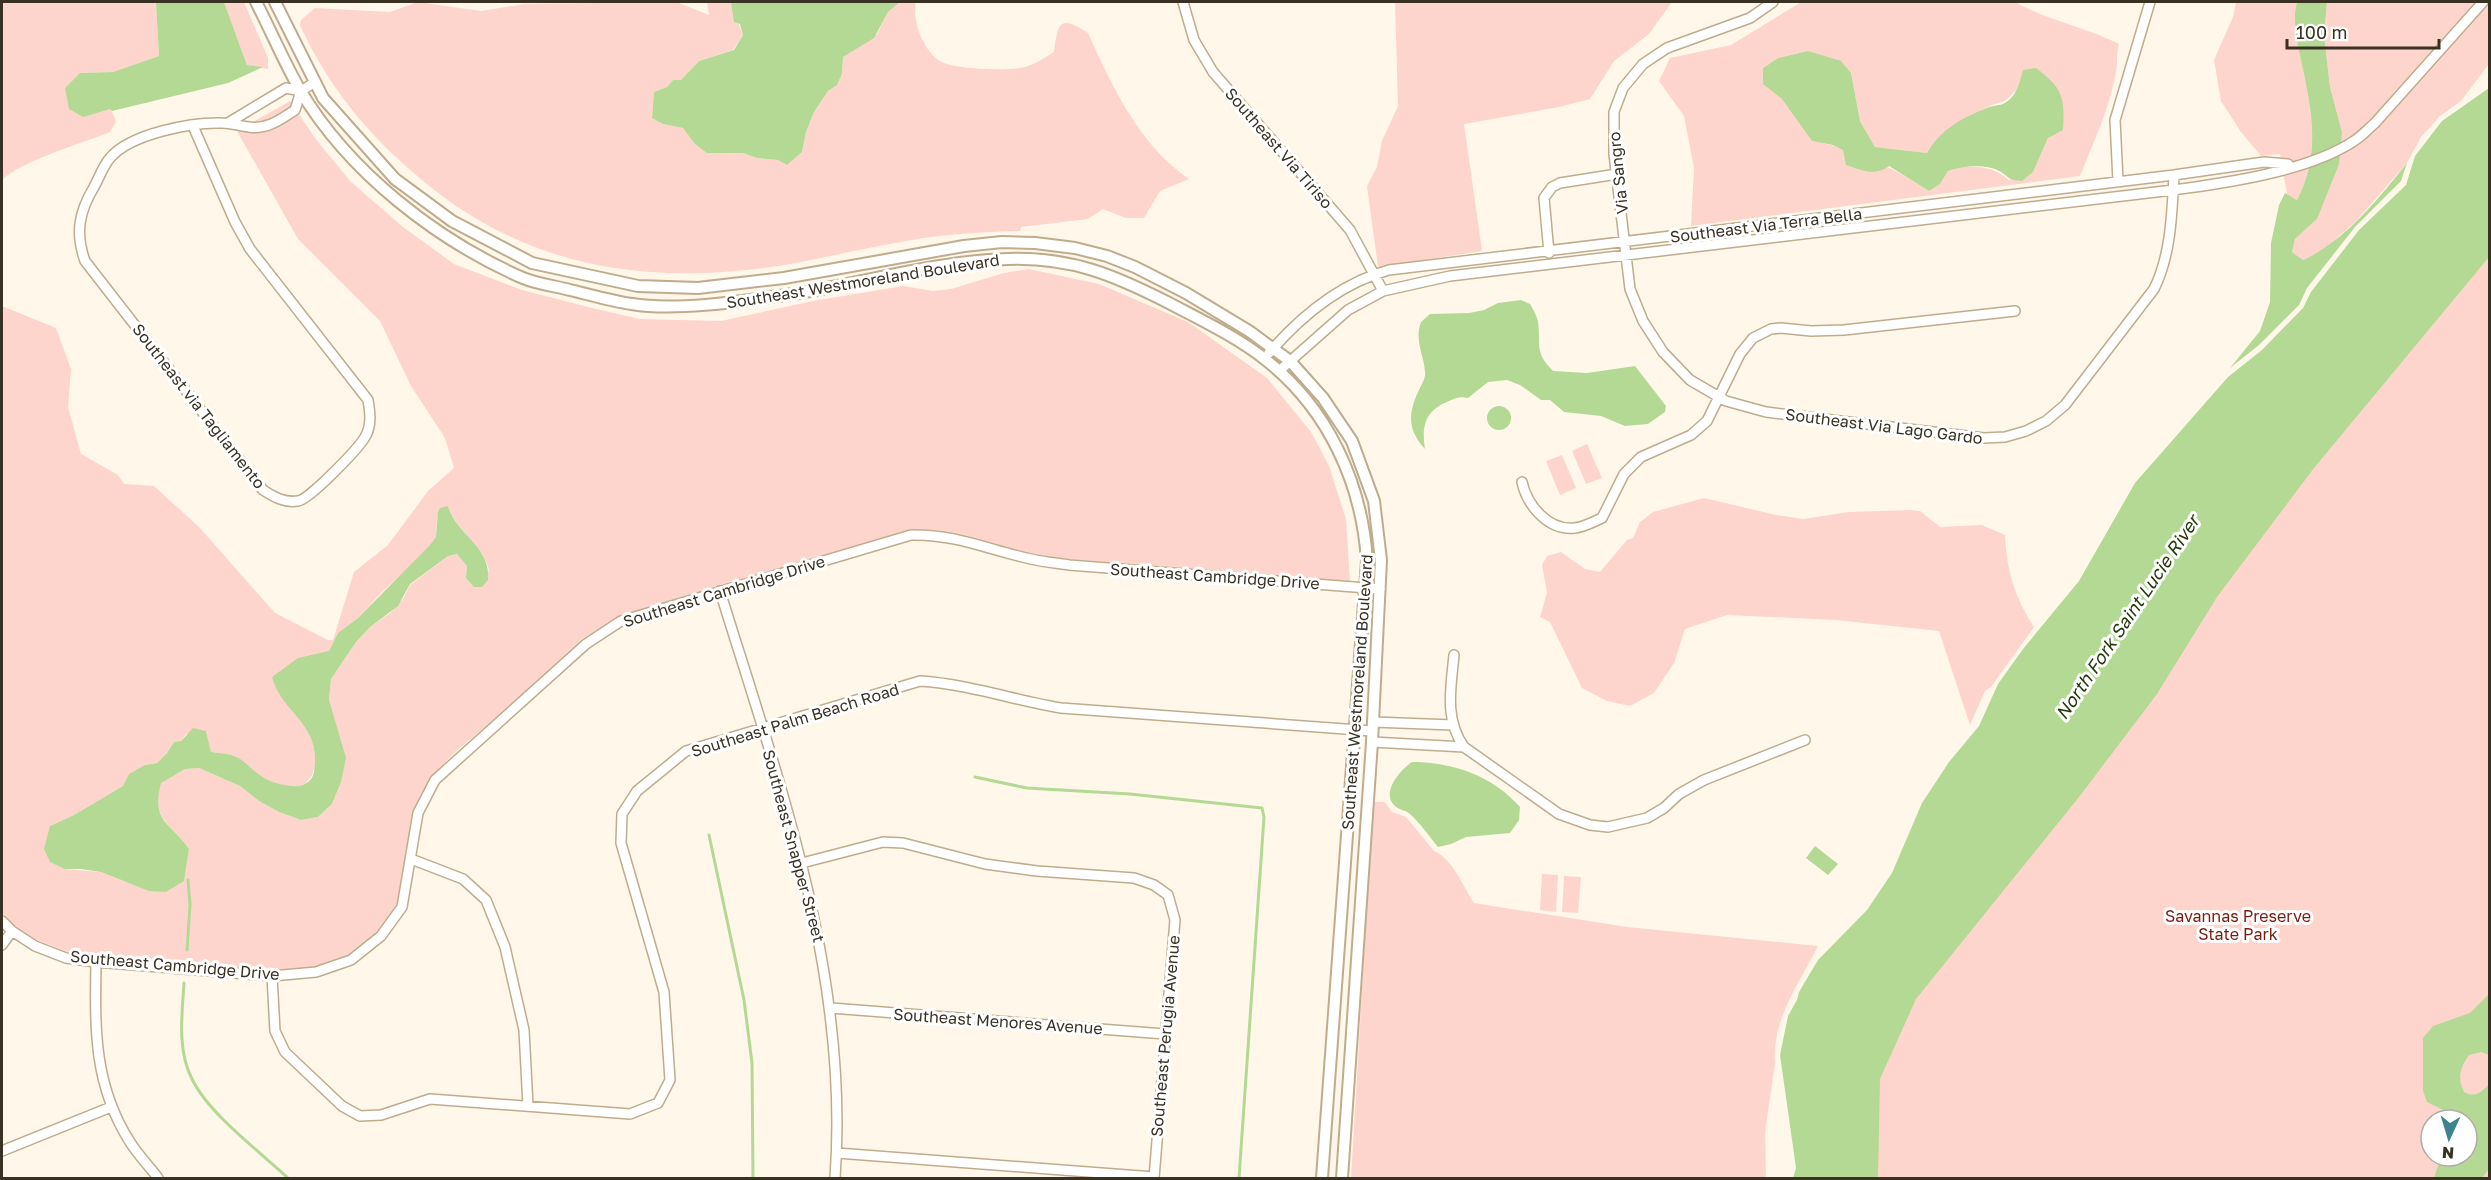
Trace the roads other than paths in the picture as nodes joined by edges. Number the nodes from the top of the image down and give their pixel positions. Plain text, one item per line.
1 (256, 2) edge
2 (275, 2) edge
3 (1183, 2) edge
4 (1773, 2) edge
5 (2150, 2) edge
6 (2483, 2) edge
7 (315, 82) junction
8 (301, 91) junction
9 (228, 123) junction
10 (193, 126) junction
11 (2297, 165) junction
12 (1617, 174) junction
13 (2174, 175) junction
14 (2118, 181) junction
15 (2173, 190) junction
16 (1625, 242) junction
17 (1549, 250) junction
18 (1627, 256) junction
19 (1551, 265) junction
20 (1374, 274) junction
21 (1383, 291) junction
22 (2015, 311) dead end
23 (1274, 348) junction
24 (1264, 359) junction
25 (1290, 361) junction
26 (1279, 372) junction
27 (1719, 397) junction
28 (1522, 482) dead end
29 (1366, 588) junction
30 (1380, 589) junction
31 (720, 591) junction
32 (1454, 655) dead end
33 (1453, 725) junction
34 (762, 728) junction
35 (1356, 730) junction
36 (1372, 732) junction
37 (1805, 740) dead end
38 (1464, 747) junction
39 (411, 859) junction
40 (802, 863) junction
41 (2, 921) edge
42 (12, 931) junction
43 (2, 945) edge
44 (96, 962) junction
45 (272, 976) junction
46 (831, 1008) junction
47 (1165, 1034) junction
48 (528, 1106) junction
49 (111, 1107) junction
50 (2, 1151) edge
51 (837, 1153) junction
52 (1154, 1178) edge
53 (158, 1179) edge
54 (835, 1179) edge
55 (1322, 1179) edge
56 (1342, 1179) edge

1 - 8 street, Southeast Westmoreland Boulevard
2 - 7 street, Southeast Westmoreland Boulevard
3 - 20 street, Southeast Via Tiriso
4 - 12 street, Via Sangro
5 - 14 street
6 - 11 street, Southeast Via Terra Bella
7 - 8 street, Southeast via Tagliamento
7 - 23 street, Southeast Westmoreland Boulevard
8 - 9 street, Southeast via Tagliamento
8 - 9 street, Southeast via Tagliamento
8 - 24 street, Southeast Westmoreland Boulevard
9 - 10 street, Southeast via Tagliamento
10 - 10 street, Southeast via Tagliamento
11 - 13 street, Southeast Via Terra Bella
11 - 15 street, Southeast Via Terra Bella
12 - 16 street, Via Sangro
12 - 17 street
13 - 14 street, Southeast Via Terra Bella
13 - 15 street, Southeast Via Lago Gardo
14 - 16 street, Southeast Via Terra Bella
15 - 18 street, Southeast Via Terra Bella
15 - 27 street, Southeast Via Lago Gardo
16 - 17 street, Southeast Via Terra Bella
16 - 18 street, Via Sangro
17 - 19 street
17 - 20 street, Southeast Via Terra Bella
18 - 19 street, Southeast Via Terra Bella
18 - 27 street, Southeast Via Lago Gardo
19 - 21 street, Southeast Via Terra Bella
20 - 21 street, Southeast Via Tiriso
20 - 23 street, Southeast Via Terra Bella
21 - 25 street, Southeast Via Terra Bella
22 - 27 street
23 - 24 street, Southeast Via Terra Bella
23 - 25 street, Southeast Westmoreland Boulevard
24 - 26 street, Southeast Westmoreland Boulevard
25 - 26 street, Southeast Via Terra Bella
25 - 30 street, Southeast Westmoreland Boulevard
26 - 29 street, Southeast Westmoreland Boulevard
27 - 28 street
29 - 30 street, Southeast Cambridge Drive
29 - 31 street, Southeast Cambridge Drive
29 - 35 street, Southeast Westmoreland Boulevard
30 - 36 street, Southeast Westmoreland Boulevard
31 - 34 street, Southeast Snapper Street
31 - 39 street, Southeast Cambridge Drive
32 - 33 street
33 - 36 street
33 - 38 street
34 - 35 street, Southeast Palm Beach Road
34 - 40 street, Southeast Snapper Street
34 - 48 street, Southeast Palm Beach Road
35 - 36 street, Southeast Palm Beach Road
35 - 55 street, Southeast Westmoreland Boulevard
36 - 38 street
36 - 56 street, Southeast Westmoreland Boulevard
37 - 38 street
39 - 45 street, Southeast Cambridge Drive
39 - 48 street
40 - 46 street, Southeast Snapper Street
40 - 47 street, Southeast Perugia Avenue
41 - 42 street, Southeast Cambridge Drive
42 - 43 street
42 - 44 street, Southeast Cambridge Drive
44 - 45 street, Southeast Cambridge Drive
44 - 49 street
45 - 48 street, Southeast Palm Beach Road
46 - 47 street, Southeast Menores Avenue
46 - 51 street, Southeast Snapper Street
47 - 52 street, Southeast Perugia Avenue
49 - 50 street
49 - 53 street
51 - 52 street
51 - 54 street, Southeast Snapper Street

